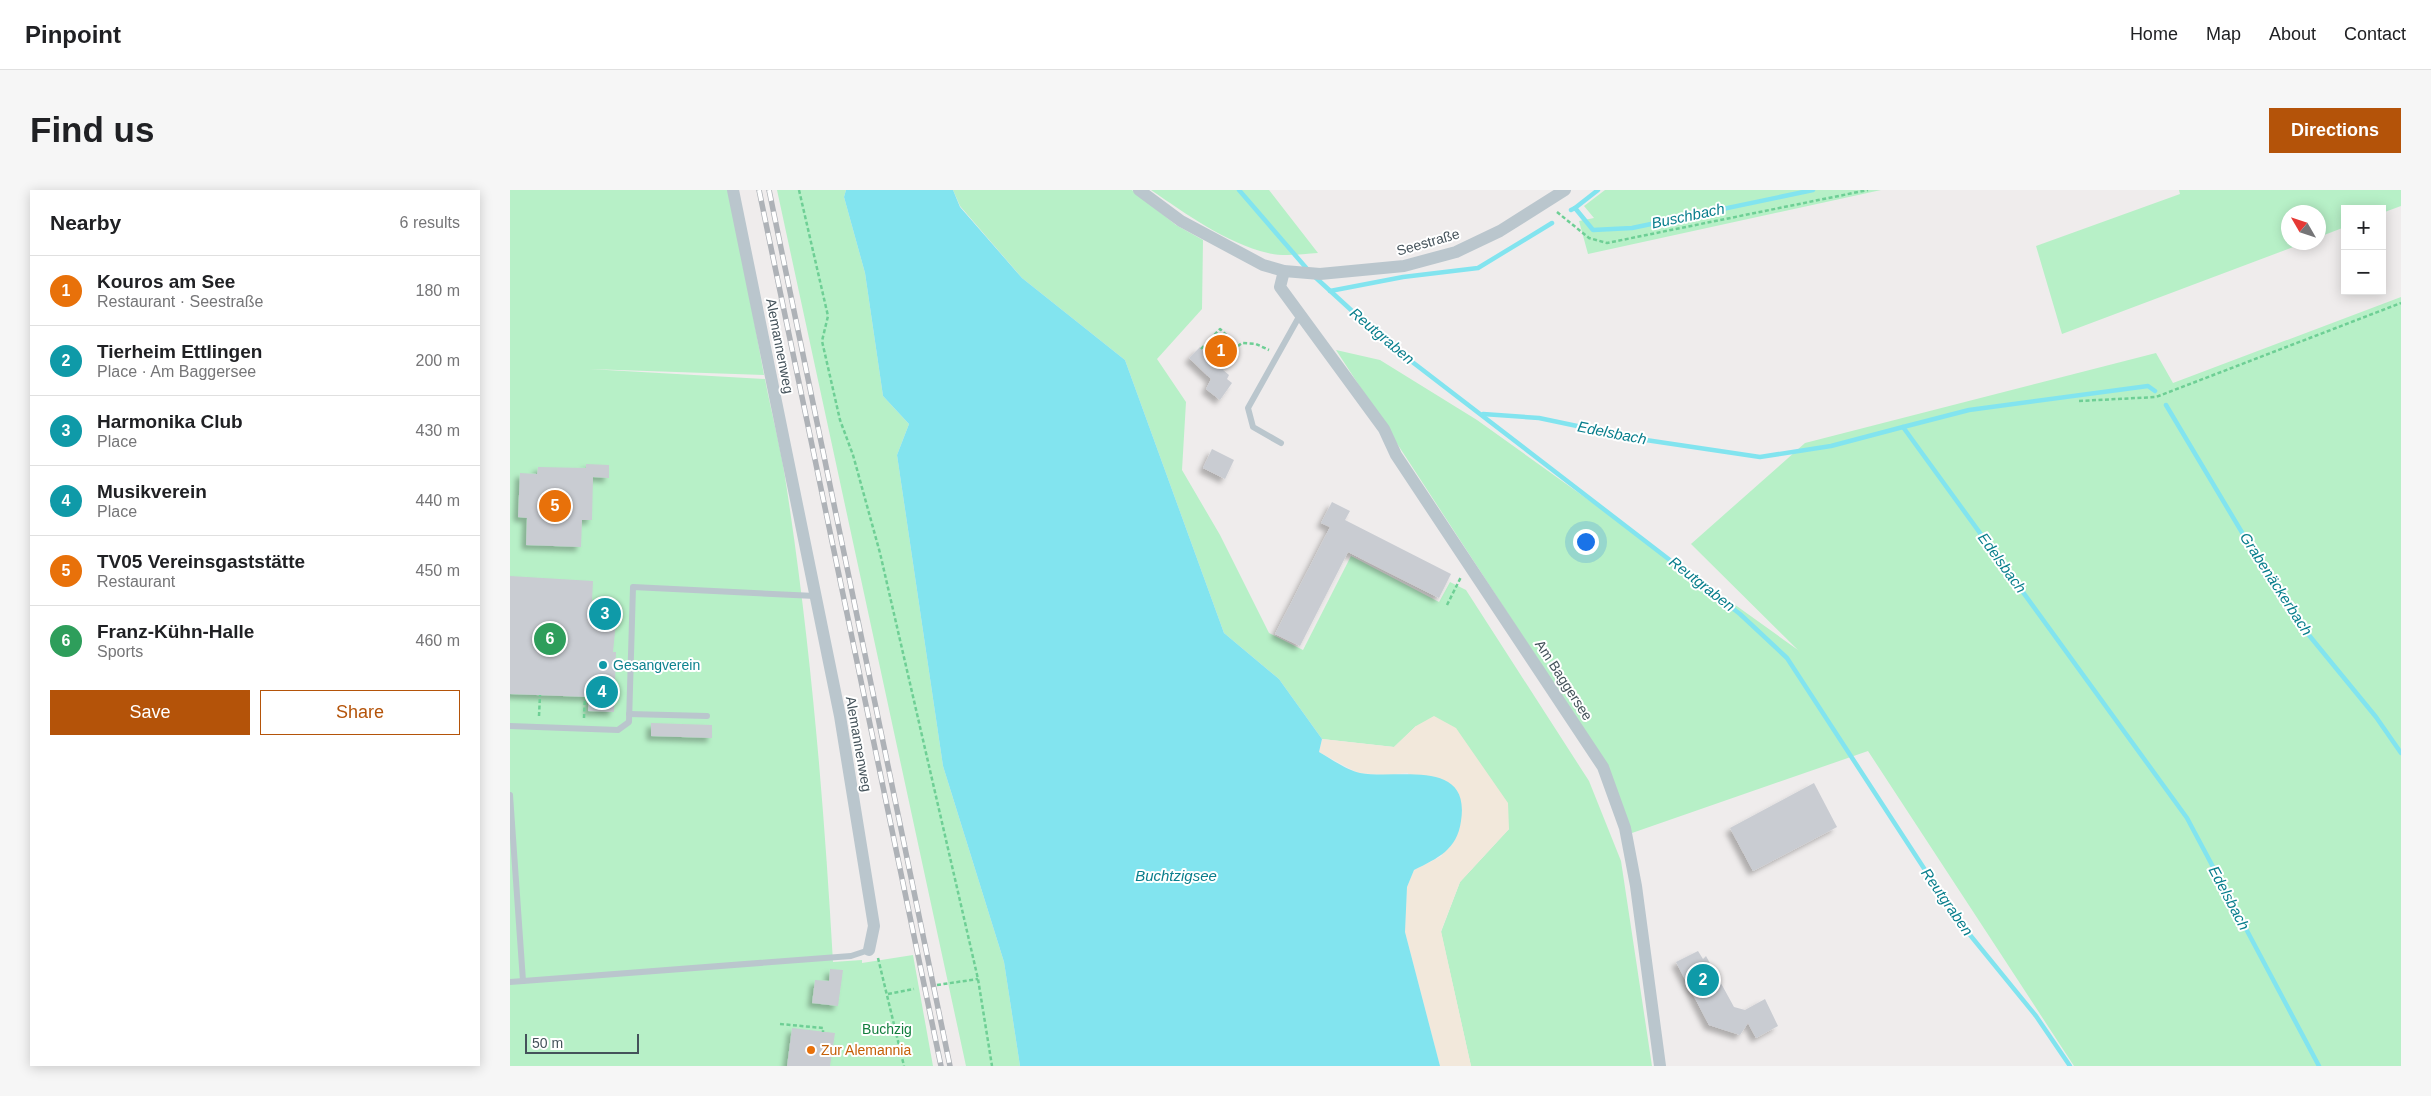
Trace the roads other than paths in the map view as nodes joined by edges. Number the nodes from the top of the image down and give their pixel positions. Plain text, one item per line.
1 (734, 190) edge
2 (1139, 190) edge
3 (1565, 190) edge
4 (1290, 271) junction
5 (1301, 314) junction
6 (1280, 443) dead end
7 (815, 596) junction
8 (629, 714) junction
9 (707, 716) dead end
10 (510, 726) edge
11 (510, 795) edge
12 (869, 950) joint
13 (523, 981) junction
14 (510, 982) edge
15 (1660, 1066) edge

1 - 7 street, Alemannenweg
2 - 4 street, Seestraße
3 - 4 street, Seestraße
4 - 5 street
5 - 6 lane
5 - 15 street, Am Baggersee
7 - 8 lane
7 - 12 street, Alemannenweg
8 - 9 lane
8 - 10 lane
11 - 13 lane
12 - 13 lane
13 - 14 lane

